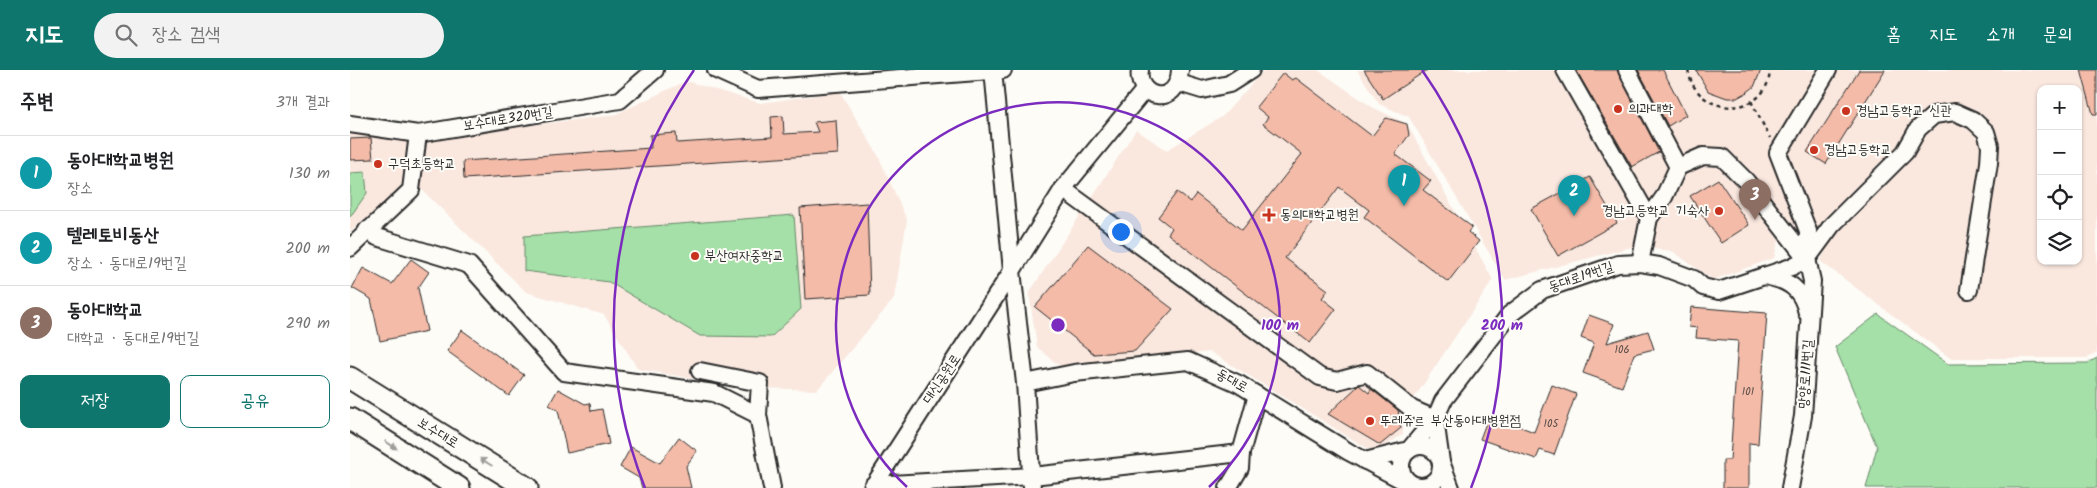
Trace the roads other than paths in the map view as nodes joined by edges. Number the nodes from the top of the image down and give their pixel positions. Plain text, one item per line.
1 (655, 70) edge
2 (716, 70) edge
3 (996, 70) edge
4 (1140, 70) edge
5 (1251, 70) edge
6 (1565, 70) edge
7 (1627, 70) edge
8 (1828, 70) edge
9 (1179, 76) edge
10 (1145, 89) junction
11 (350, 124) edge
12 (418, 134) junction
13 (1678, 167) junction
14 (1063, 189) junction
15 (1649, 218) junction
16 (367, 230) junction
17 (350, 248) edge
18 (1807, 259) junction
19 (1640, 263) junction
20 (1012, 270) junction
21 (1764, 276) junction
22 (1969, 290) dead end
23 (1809, 321) junction
24 (700, 371) dead end
25 (350, 378) edge
26 (1025, 383) junction
27 (1257, 395) junction
28 (758, 415) junction
29 (350, 419) edge
30 (1435, 419) junction
31 (1409, 450) junction
32 (1241, 453) junction
33 (1365, 461) junction
34 (1441, 462) junction
35 (1032, 482) edge
36 (453, 486) edge
37 (1415, 486) edge
38 (872, 487) edge
39 (527, 488) edge
40 (772, 488) edge
41 (1228, 488) edge
42 (1450, 488) edge
43 (1790, 488) edge

1 - 12 street, 보수대로320번길
2 - 3 street
3 - 20 street
4 - 10 street
5 - 9 street
6 - 15 street
7 - 13 street
8 - 18 street
9 - 10 street
10 - 14 street, 대신공원로
11 - 12 street, 보수대로320번길
12 - 16 street
13 - 15 street
13 - 18 street
14 - 20 street, 대신공원로
14 - 30 street
15 - 19 street
16 - 17 street
16 - 28 street
18 - 21 street, 동대로19번길
18 - 22 street
18 - 23 street, 망양로111번길
19 - 21 street, 동대로19번길
19 - 30 street, 동대로19번길
20 - 26 street
20 - 38 street, 대신공원로
21 - 23 street
23 - 43 street, 망양로111번길
24 - 28 street
39 -> 25 main road, 보수대로
26 - 27 street, 동대로
26 - 35 street
27 - 32 street
27 - 33 street, 동대로
28 - 40 street
29 -> 36 main road
30 - 31 street, 동대로19번길
30 - 34 street
31 - 33 street
31 - 34 street
31 - 37 street
32 - 35 street
32 - 41 street
33 - 37 street, 동대로
34 - 37 street
34 - 42 street
35 - 38 street

